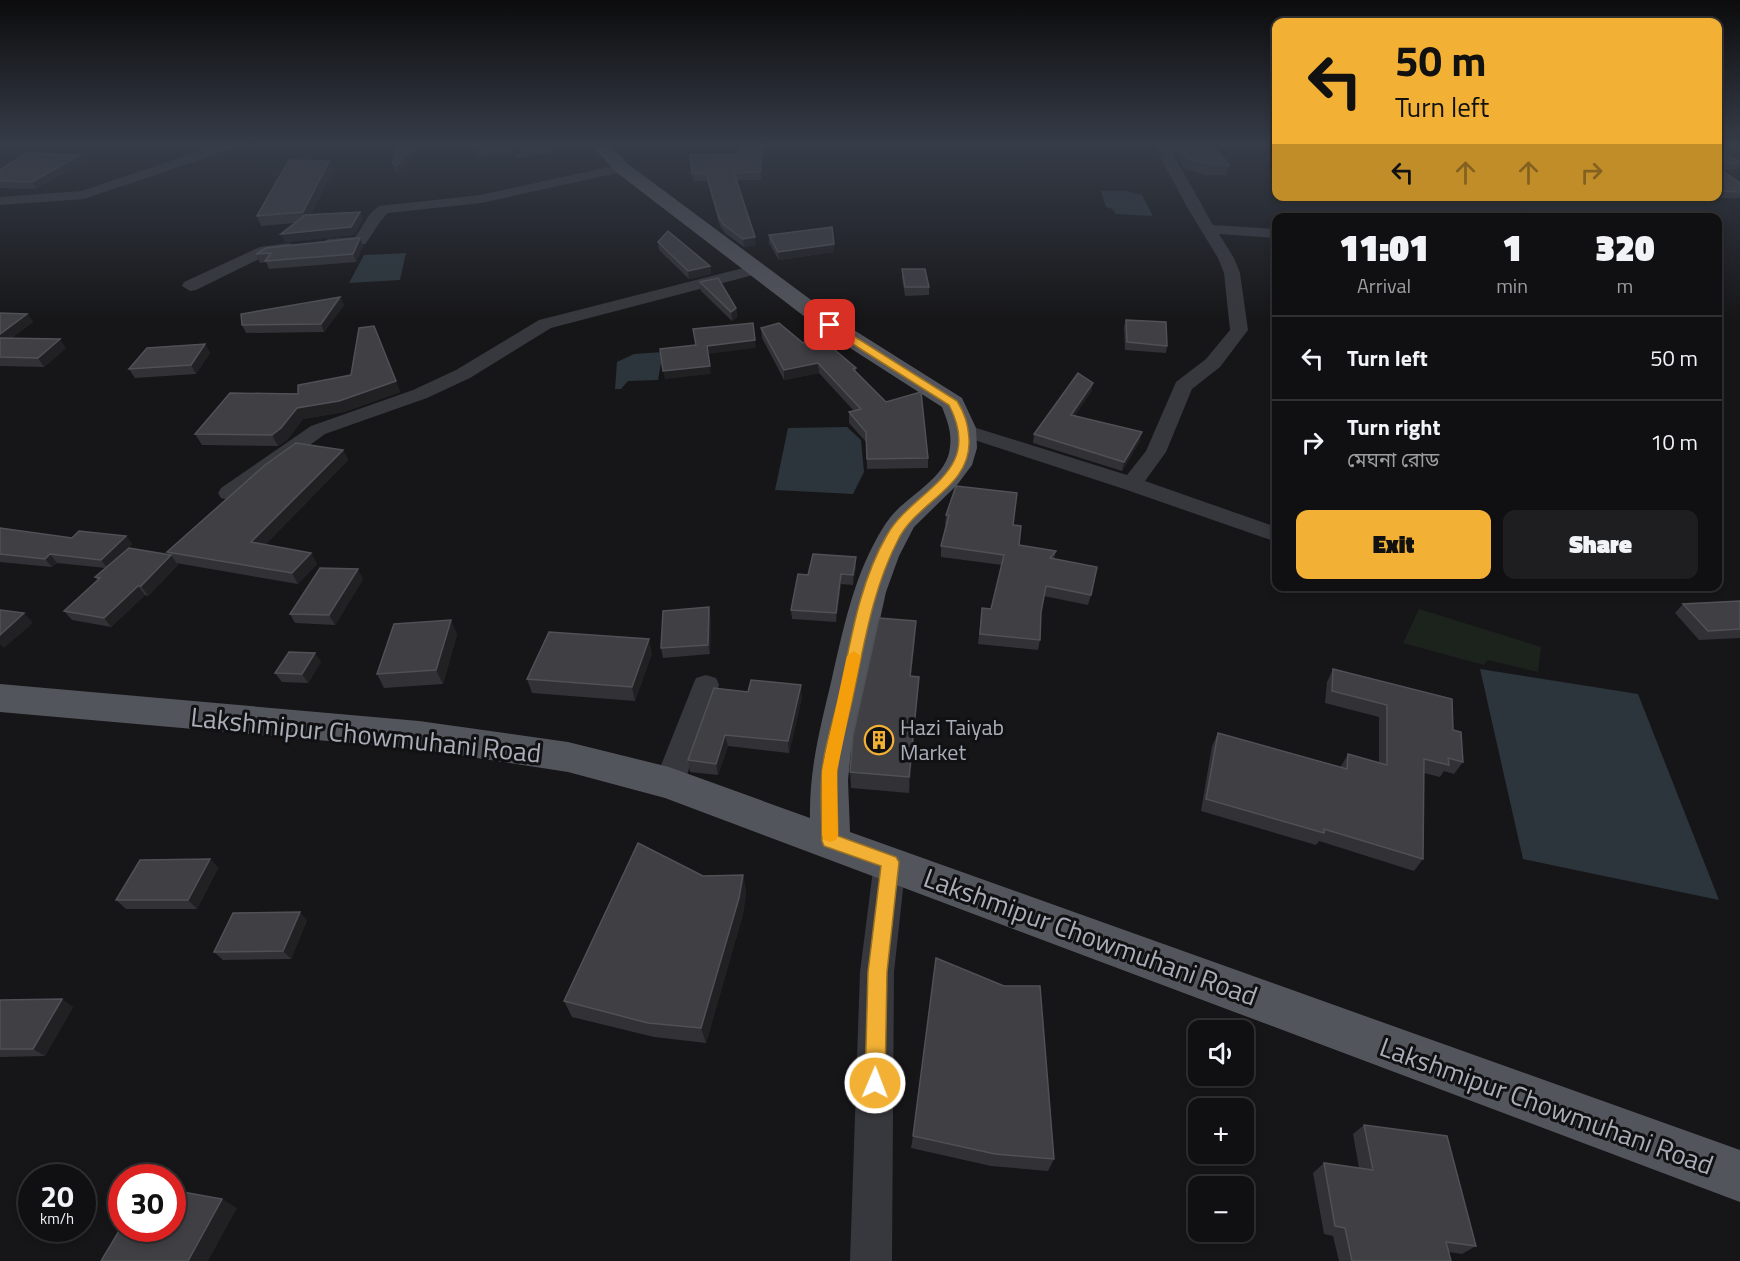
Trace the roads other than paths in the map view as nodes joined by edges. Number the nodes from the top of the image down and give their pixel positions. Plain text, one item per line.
1 (434, 204) edge
2 (668, 204) edge
3 (1192, 204) edge
4 (1210, 229) junction
5 (1272, 234) edge
6 (754, 270) junction
7 (190, 286) dead end
8 (963, 430) junction
9 (1132, 484) junction
10 (229, 493) edge
11 (1272, 534) edge
12 (706, 685) dead end
13 (0, 698) edge
14 (669, 783) junction
15 (830, 841) junction
16 (890, 862) junction
17 (1740, 1176) edge
18 (871, 1261) edge

1 - 7 street
2 - 6 main road
3 - 4 street
4 - 5 street
4 - 9 street
6 - 8 main road
6 - 10 street
8 - 9 street
8 - 15 main road
9 - 11 street
12 - 14 street
13 - 14 main road, Lakshmipur Chowmuhani Road
14 - 15 main road, Lakshmipur Chowmuhani Road
15 - 16 main road, Lakshmipur Chowmuhani Road
16 - 17 main road, Lakshmipur Chowmuhani Road
16 - 18 street

